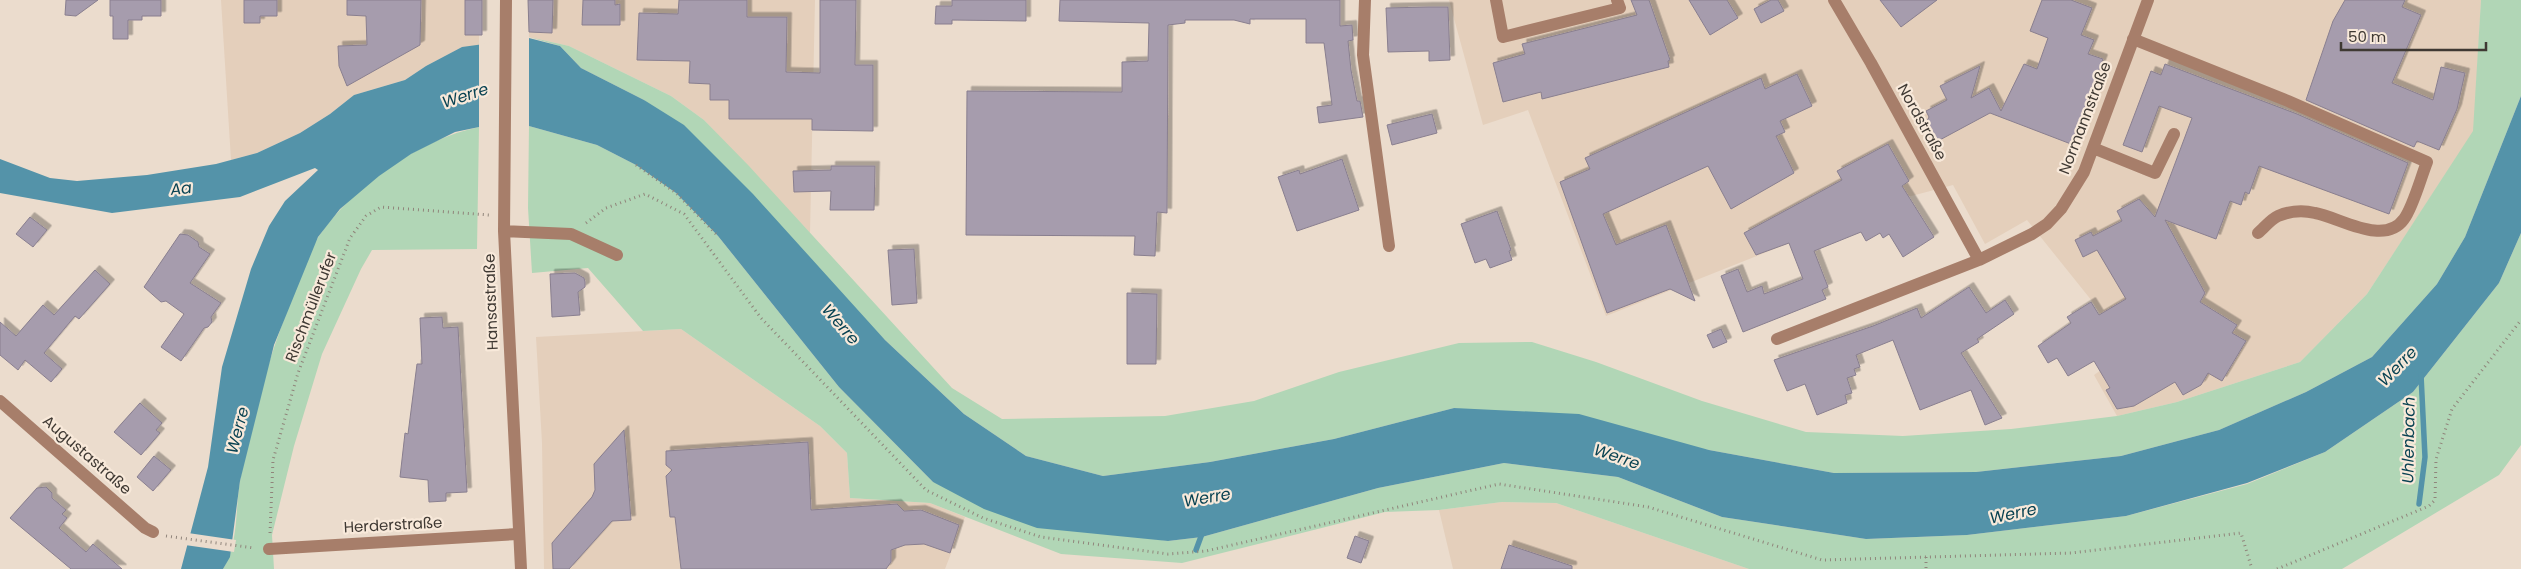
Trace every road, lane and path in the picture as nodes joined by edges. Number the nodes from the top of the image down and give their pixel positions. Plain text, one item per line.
1 (506, 0) edge
2 (1365, 0) edge
3 (1496, 0) edge
4 (1617, 0) edge
5 (2148, 0) edge
6 (1837, 1) edge
7 (2133, 39) junction
8 (2174, 134) dead end
9 (2093, 148) junction
10 (636, 165) dead end
11 (504, 212) junction
12 (504, 231) junction
13 (2258, 233) dead end
14 (571, 234) junction
15 (718, 236) dead end
16 (1389, 246) dead end
17 (617, 255) dead end
18 (1979, 260) junction
19 (2521, 320) edge
20 (1778, 339) dead end
21 (0, 401) edge
22 (153, 532) dead end
23 (518, 534) junction
24 (170, 537) dead end
25 (264, 549) junction
26 (1926, 557) junction
27 (521, 569) edge
28 (1926, 569) edge
29 (2252, 569) edge
30 (2277, 569) edge

1 - 11 street, Hansastraße
2 - 16 street
3 - 4 street
5 - 7 street, Normannstraße
6 - 18 street, Nordstraße
7 - 9 street, Normannstraße
7 - 13 street
8 - 9 street
9 - 18 street, Normannstraße
10 - 15 path
11 - 12 street, Hansastraße
11 - 25 path, Rischmüllerufer
12 - 14 street
12 - 23 street, Hansastraße
14 - 17 street
14 - 26 path
18 - 20 street
19 - 30 path
21 - 22 street, Augustastraße
23 - 25 street, Herderstraße
23 - 27 street, Hansastraße
24 - 25 path
26 - 28 path
26 - 29 path

